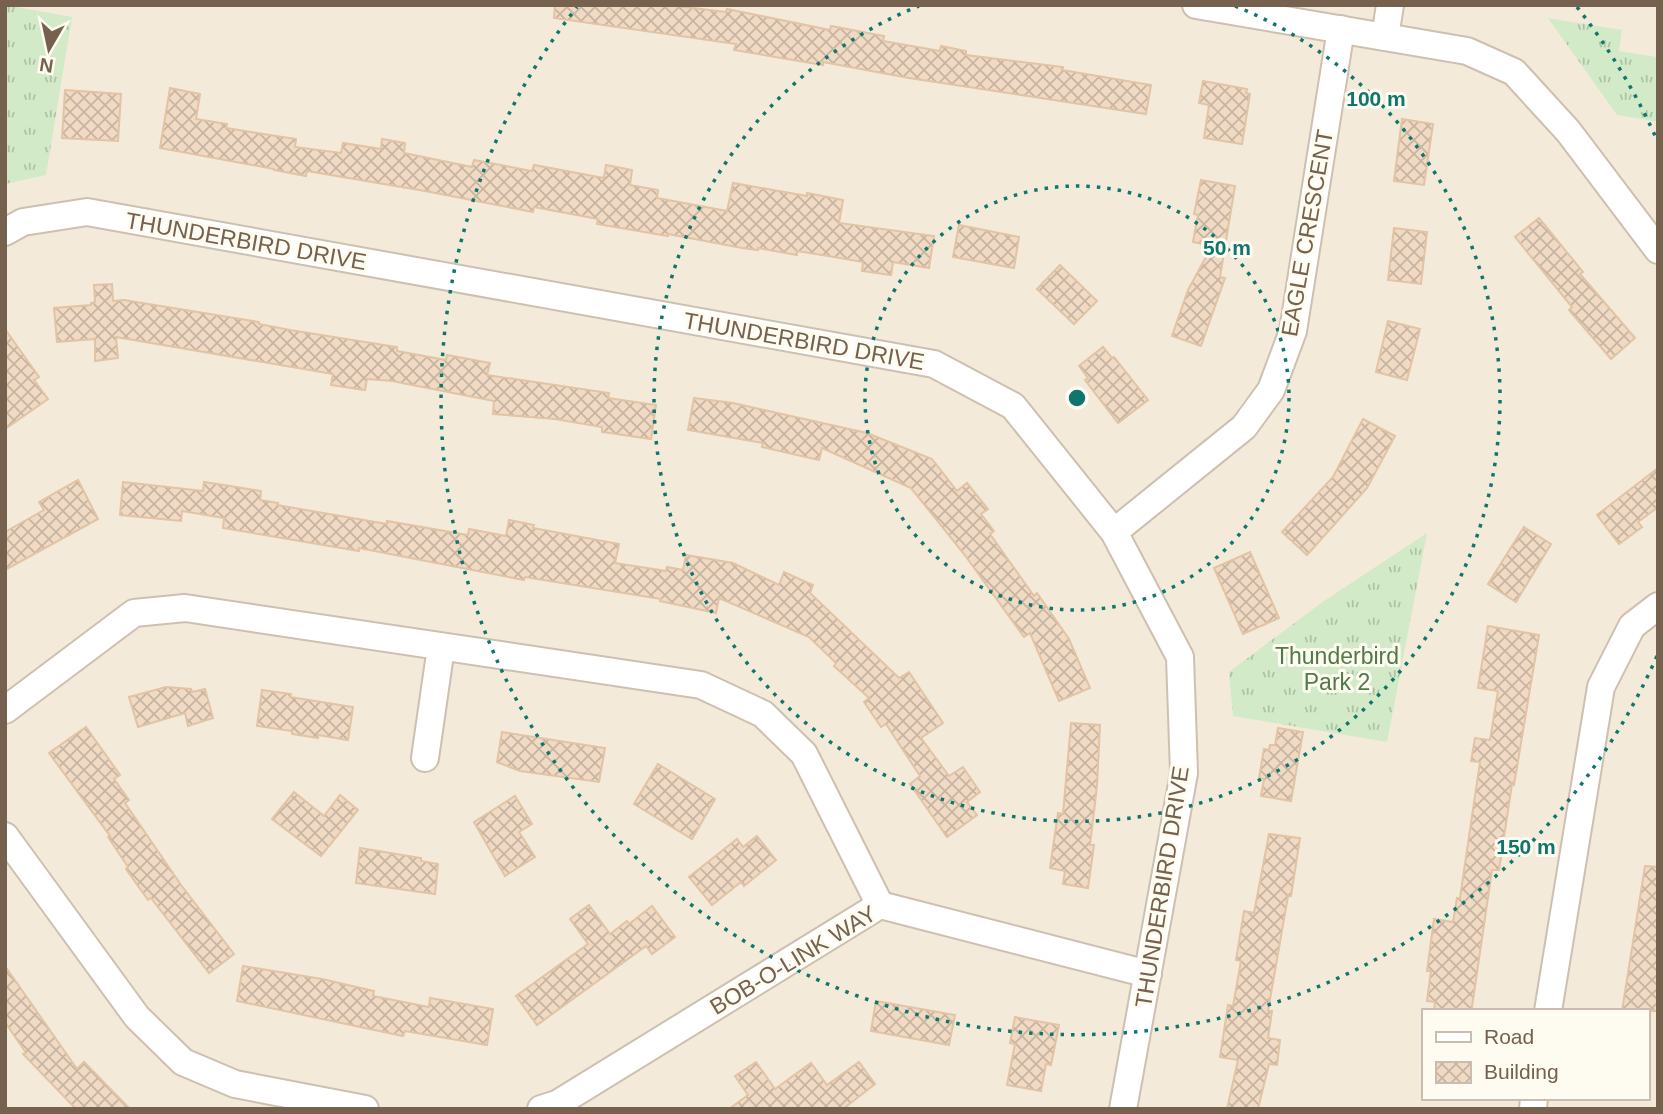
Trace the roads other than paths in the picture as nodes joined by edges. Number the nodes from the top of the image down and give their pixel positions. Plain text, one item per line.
1 (1196, 5) edge
2 (1390, 5) edge
3 (1340, 29) junction
4 (1385, 37) junction
5 (5, 232) edge
6 (1658, 250) edge
7 (1114, 532) junction
8 (1658, 606) edge
9 (441, 647) junction
10 (5, 710) edge
11 (425, 758) dead end
12 (5, 836) edge
13 (880, 905) junction
14 (1147, 974) junction
15 (1548, 1009) edge
16 (365, 1109) edge
17 (541, 1109) edge
18 (1123, 1109) edge

1 - 3 street
2 - 4 street
3 - 4 street
3 - 7 street, EAGLE CRESCENT
4 - 6 street
5 - 7 street, THUNDERBIRD DRIVE
7 - 14 street, THUNDERBIRD DRIVE
8 - 15 street
9 - 10 street
9 - 11 street
9 - 13 street
12 - 16 street
13 - 14 street, BOB-O-LINK WAY
13 - 17 street, BOB-O-LINK WAY
14 - 18 street, THUNDERBIRD DRIVE

